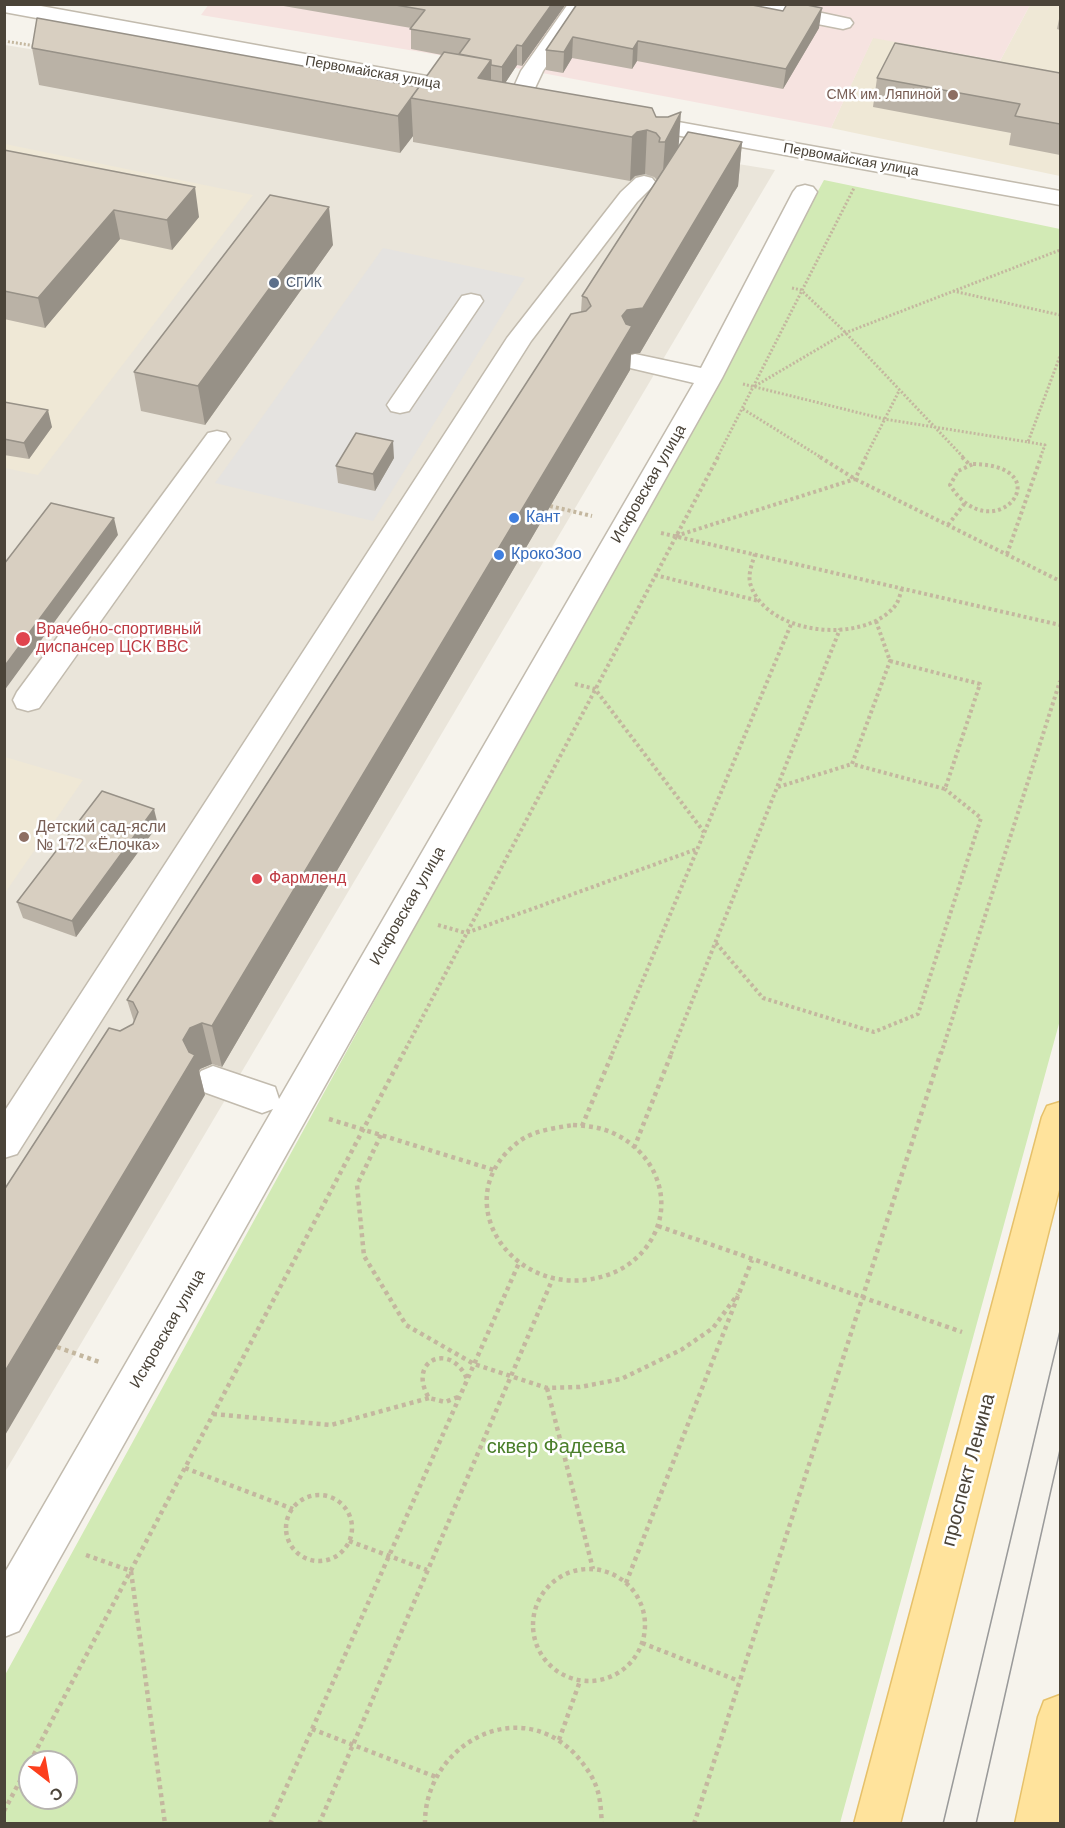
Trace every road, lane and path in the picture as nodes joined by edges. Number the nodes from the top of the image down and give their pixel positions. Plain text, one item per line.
1 (579, 4) edge
2 (746, 4) edge
3 (4, 6) edge
4 (843, 23) dead end
5 (519, 100) junction
6 (541, 104) edge
7 (619, 118) edge
8 (679, 129) junction
9 (660, 150) tunnel mouth
10 (855, 184) dead end
11 (635, 187) tunnel mouth
12 (805, 192) dead end
13 (1060, 198) edge
14 (1060, 250) edge
15 (759, 281) junction
16 (801, 290) junction
17 (951, 290) junction
18 (471, 301) dead end
19 (1060, 315) edge
20 (845, 333) junction
21 (1060, 356) edge
22 (635, 362) dead end
23 (709, 378) junction
24 (755, 386) junction
25 (899, 391) junction
26 (400, 405) dead end
27 (743, 409) junction
28 (884, 419) junction
29 (935, 428) junction
30 (217, 439) dead end
31 (1028, 442) junction
32 (970, 465) junction
33 (855, 479) junction
34 (1022, 494) junction
35 (1027, 496) junction
36 (965, 503) junction
37 (948, 525) junction
38 (675, 536) junction
39 (755, 554) junction
40 (1007, 554) junction
41 (655, 575) junction
42 (1060, 580) edge
43 (902, 589) junction
44 (760, 601) junction
45 (876, 621) junction
46 (792, 622) junction
47 (1060, 625) edge
48 (840, 629) junction
49 (890, 662) junction
50 (1060, 681) edge
51 (595, 689) junction
52 (28, 700) dead end
53 (852, 765) junction
54 (778, 787) junction
55 (945, 789) junction
56 (704, 832) junction
57 (697, 849) junction
58 (466, 933) junction
59 (715, 943) junction
60 (213, 1081) dead end
61 (278, 1102) junction
62 (1060, 1117) edge
63 (582, 1126) junction
64 (362, 1131) junction
65 (381, 1135) junction
66 (4, 1143) edge
67 (634, 1148) junction
68 (494, 1170) junction
69 (658, 1226) junction
70 (752, 1260) dead end
71 (519, 1263) junction
72 (553, 1278) junction
73 (738, 1294) junction
74 (863, 1297) junction
75 (962, 1332) dead end
76 (474, 1364) junction
77 (510, 1378) junction
78 (467, 1380) junction
79 (547, 1388) junction
80 (459, 1396) junction
81 (429, 1398) junction
82 (213, 1414) junction
83 (185, 1468) junction
84 (293, 1509) junction
85 (349, 1541) junction
86 (389, 1556) junction
87 (593, 1569) junction
88 (428, 1570) junction
89 (130, 1571) junction
90 (626, 1583) junction
91 (4, 1616) edge
92 (642, 1643) junction
93 (579, 1681) junction
94 (740, 1681) junction
95 (1060, 1717) edge
96 (312, 1729) junction
97 (559, 1740) junction
98 (353, 1744) junction
99 (36, 1750) edge
100 (436, 1777) junction
101 (18, 1785) edge
102 (4, 1811) edge
103 (165, 1824) edge
104 (270, 1824) edge
105 (319, 1824) edge
106 (425, 1824) edge
107 (602, 1824) edge
108 (694, 1824) edge
109 (878, 1824) edge
110 (1038, 1824) edge

1 - 5 street
2 - 4 street
3 - 5 street, Первомайская улица
5 - 6 street, Первомайская улица
7 - 8 street, Первомайская улица
8 - 9 street
8 - 13 street, Первомайская улица
10 - 16 path
11 - 66 street
12 - 15 street, Искровская улица
14 - 17 path
15 - 16 path
15 - 23 street, Искровская улица
16 - 20 path
16 - 24 path
17 - 19 path
17 - 20 path
18 - 26 street
20 - 24 path
20 - 25 path
21 - 31 path
22 - 23 street
23 - 61 street, Искровская улица
24 - 27 path
24 - 28 path
25 - 28 path
25 - 29 path
27 - 33 path
27 - 38 path
28 - 29 path
28 - 33 path
29 - 31 path
29 - 32 path
30 - 52 street
31 - 35 path
32 - 34 path
32 - 36 path
33 - 37 path
33 - 38 path
34 - 35 path
34 - 36 path
35 - 40 path
36 - 37 path
37 - 40 path
38 - 39 path
38 - 41 path
39 - 43 path
39 - 44 path
40 - 42 path
41 - 44 path
41 - 51 path
43 - 45 path
43 - 47 path
44 - 46 path
45 - 48 path
45 - 49 path
46 - 48 path
46 - 56 path
48 - 54 path
49 - 53 path
49 - 55 path
50 - 74 path
51 - 56 path
51 - 58 path
53 - 54 path
53 - 55 path
54 - 59 path
55 - 59 path
56 - 57 path
57 - 58 path
57 - 63 path
58 - 64 path
59 - 67 path
60 - 61 street
61 - 64 path
61 - 91 street, Искровская улица
62 - 109 main road, проспект Ленина
63 - 67 path
63 - 68 path
64 - 65 path
64 - 82 path
65 - 68 path
65 - 76 path
67 - 69 path
68 - 71 path
69 - 72 path
69 - 74 path
70 - 73 path
71 - 72 path
71 - 76 path
72 - 77 path
73 - 79 path
73 - 90 path
74 - 75 path
74 - 94 path
76 - 77 path
76 - 78 path
77 - 79 path
77 - 88 path
78 - 80 path
78 - 81 path
79 - 87 path
80 - 81 path
80 - 86 path
81 - 82 path
82 - 83 path
83 - 84 path
83 - 89 path
84 - 85 path
84 - 85 path
85 - 86 path
86 - 88 path
86 - 96 path
87 - 90 path
87 - 93 path
88 - 98 path
89 - 99 path
89 - 103 path
90 - 92 path
92 - 93 path
92 - 94 path
93 - 97 path
94 - 108 path
95 - 110 main road
96 - 98 path
96 - 104 path
97 - 100 path
97 - 107 path
98 - 100 path
98 - 105 path
100 - 106 path
101 - 102 path

